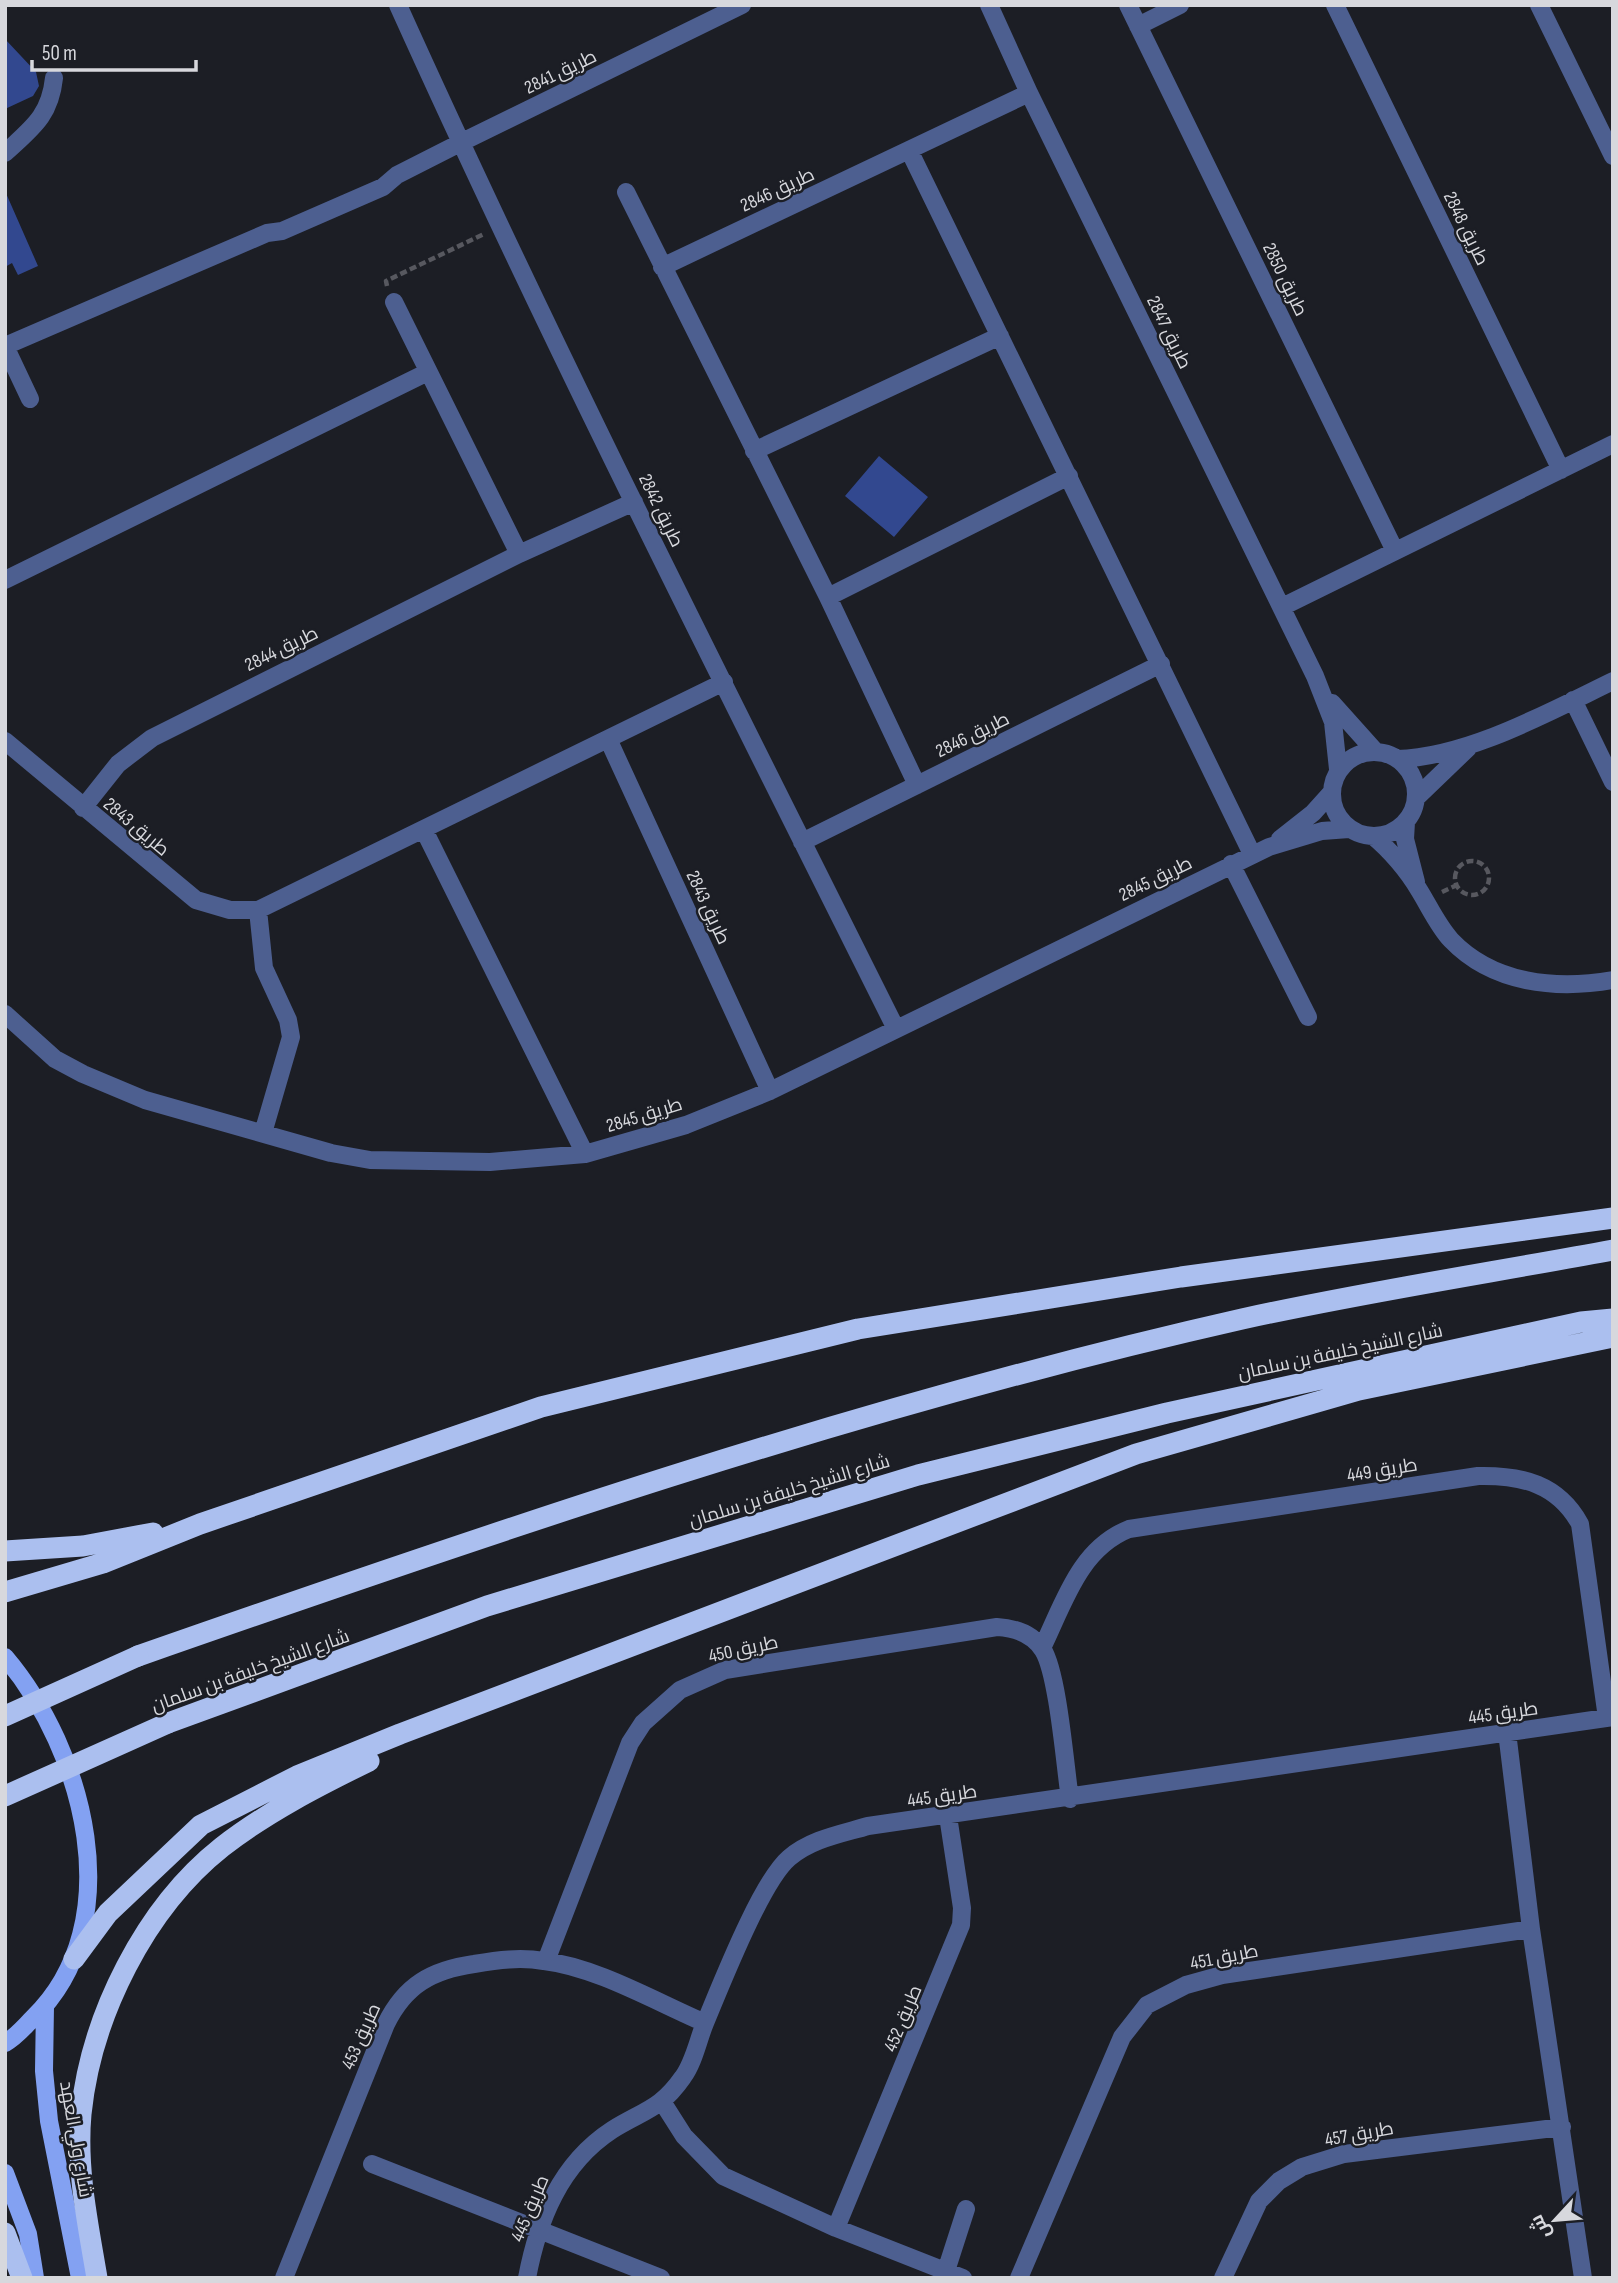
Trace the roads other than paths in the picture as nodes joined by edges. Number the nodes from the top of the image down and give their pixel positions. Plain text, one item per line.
1 (398, 5) edge
2 (742, 5) edge
3 (989, 5) edge
4 (1128, 5) edge
5 (1180, 5) edge
6 (1335, 5) edge
7 (1539, 5) edge
8 (1138, 26) junction
9 (54, 78) dead end
10 (1029, 93) junction
11 (460, 143) junction
12 (7, 149) edge
13 (909, 150) junction
14 (1613, 156) edge
15 (626, 192) dead end
16 (662, 267) junction
17 (394, 302) road end
18 (1000, 336) junction
19 (5, 346) edge
20 (428, 372) junction
21 (30, 399) dead end
22 (1613, 444) edge
23 (754, 451) junction
24 (1561, 470) junction
25 (1069, 476) junction
26 (634, 502) junction
27 (1395, 551) junction
28 (519, 554) junction
29 (5, 580) edge
30 (828, 597) junction
31 (1282, 607) junction
32 (1161, 664) junction
33 (1315, 676) junction
34 (1613, 681) edge
35 (724, 682) junction
36 (1573, 700) junction
37 (5, 741) edge
38 (609, 741) junction
39 (1473, 743) junction
40 (1376, 751) junction
41 (1396, 759) junction
42 (1338, 769) junction
43 (1613, 782) edge
44 (917, 785) junction
45 (1331, 793) junction
46 (1416, 798) junction
47 (83, 808) junction
48 (1406, 822) junction
49 (1349, 829) junction
50 (424, 830) junction
51 (1373, 836) junction
52 (802, 842) junction
53 (1261, 851) junction
54 (1231, 864) junction
55 (1417, 886) junction
56 (258, 910) junction
57 (1613, 980) edge
58 (5, 1014) edge
59 (1308, 1017) dead end
60 (896, 1029) junction
61 (770, 1091) junction
62 (262, 1133) junction
63 (585, 1154) junction
64 (1613, 1217) edge
65 (1613, 1250) edge
66 (1613, 1319) edge
67 (1613, 1337) edge
68 (200, 1524) junction
69 (5, 1551) edge
70 (5, 1592) edge
71 (1042, 1648) junction
72 (5, 1657) edge
73 (483, 1703) junction
74 (5, 1716) edge
75 (1610, 1718) edge
76 (1507, 1732) junction
77 (5, 1796) edge
78 (1070, 1799) junction
79 (948, 1815) junction
80 (1531, 1929) junction
81 (74, 1959) junction
82 (546, 1961) junction
83 (45, 2006) junction
84 (705, 2023) junction
85 (5, 2043) edge
86 (663, 2103) junction
87 (1562, 2127) junction
88 (372, 2164) dead end
89 (5, 2173) edge
90 (966, 2209) dead end
91 (836, 2228) junction
92 (539, 2229) junction
93 (5, 2233) edge
94 (954, 2274) edge
95 (650, 2276) edge
96 (23, 2278) edge
97 (35, 2278) edge
98 (80, 2278) edge
99 (97, 2278) edge
100 (284, 2278) edge
101 (527, 2278) edge
102 (1019, 2278) edge
103 (1223, 2278) edge
104 (1583, 2278) edge

1 - 11 street, طريق 2842
2 - 11 street, طريق 2841
3 - 10 street, طريق 2847
4 - 8 street, طريق 2850
5 - 8 street
6 - 24 street, طريق 2848
7 - 14 street
8 - 27 street, طريق 2850
9 - 12 street
10 - 13 street, طريق 2846
10 - 31 street, طريق 2847
11 - 19 street, طريق 2841
11 - 26 street, طريق 2842
13 - 16 street, طريق 2846
13 - 18 street
15 - 16 street
16 - 23 street
17 - 20 street
18 - 23 street
18 - 25 street
19 - 21 street
20 - 28 street
20 - 29 street
22 - 24 street
23 - 30 street
24 - 27 street
25 - 30 street
25 - 32 street
26 - 28 street, طريق 2844
26 - 35 street, طريق 2842
27 - 31 street
28 - 47 street, طريق 2844
30 - 44 street
31 - 33 street, طريق 2847
32 - 44 street, طريق 2846
32 - 53 street
33 - 40 street, طريق 2847
33 - 42 street, طريق 2847
34 - 36 street
35 - 38 street, طريق 2843
35 - 52 street, طريق 2842
36 - 39 street
36 - 43 street
37 - 47 street, طريق 2843
38 - 50 street, طريق 2843
38 - 61 street, طريق 2843
39 - 41 street
39 - 46 street
40 - 41 street
40 - 42 street
41 - 46 street
42 - 45 street
44 - 52 street, طريق 2846
45 - 49 street
45 - 53 street, طريق 2845
46 - 48 street
47 - 56 street, طريق 2843
48 - 51 street
48 - 55 street
49 - 51 street
49 - 53 street, طريق 2845
50 - 56 street, طريق 2843
50 - 63 street
51 - 55 street
52 - 60 street, طريق 2842
53 - 54 street, طريق 2845
54 - 59 street
54 - 60 street, طريق 2845
55 - 57 street
56 - 62 street
58 - 62 street, طريق 2845
60 - 61 street, طريق 2845
61 - 63 street, طريق 2845
62 - 63 street, طريق 2845
64 - 68 highway
65 - 74 highway, bridge
66 - 77 highway, شارع الشيخ خليفة بن سلمان, bridge
67 - 73 highway
68 - 69 highway
68 - 70 highway
71 - 75 street, طريق 449
71 - 78 street
71 - 82 street, طريق 450
72 - 81 main road
73 - 81 highway
73 - 99 highway
75 - 76 street, طريق 445
76 - 78 street, طريق 445
76 - 80 street
78 - 79 street, طريق 445
79 - 84 street, طريق 445
79 - 91 street, طريق 452
80 - 87 street
80 - 102 street, طريق 451
81 - 83 main road
82 - 84 street, طريق 453
82 - 100 street, طريق 453
83 - 85 main road
83 - 98 main road, شارع ولي العهد
84 - 86 street, طريق 445
86 - 91 street
86 - 92 street, طريق 445
87 - 103 street, طريق 457
87 - 104 street
88 - 92 street
89 - 97 main road
90 - 94 street
91 - 94 street
92 - 95 street
92 - 101 street, طريق 445
93 - 96 highway

